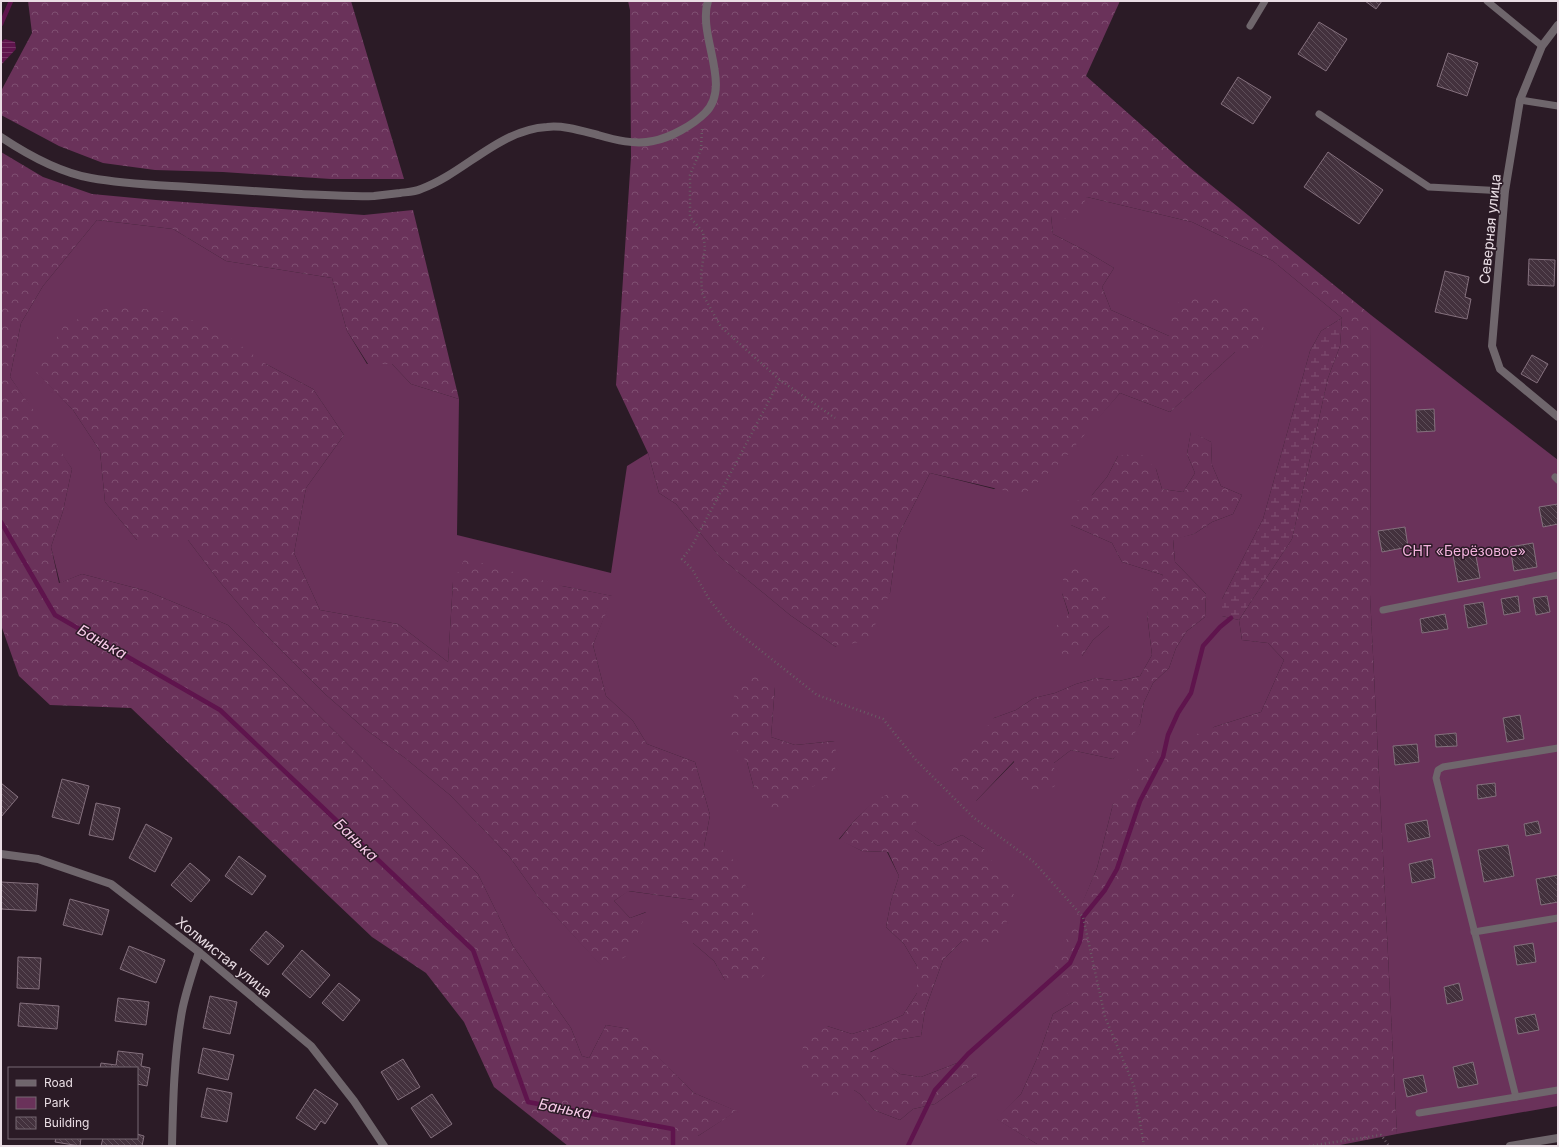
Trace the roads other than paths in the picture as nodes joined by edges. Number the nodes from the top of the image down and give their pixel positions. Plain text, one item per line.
1 (708, 1) edge
2 (1265, 1) edge
3 (1487, 1) edge
4 (1558, 25) edge
5 (1250, 26) dead end
6 (1542, 46) junction
7 (1520, 100) junction
8 (1558, 106) edge
9 (1320, 114) dead end
10 (1, 137) edge
11 (1505, 191) junction
12 (1558, 417) edge
13 (1558, 575) edge
14 (1383, 610) dead end
15 (1558, 748) edge
16 (1, 854) edge
17 (1558, 918) edge
18 (1474, 932) junction
19 (199, 952) junction
20 (1558, 1090) edge
21 (1516, 1097) junction
22 (1419, 1113) dead end
23 (1558, 1138) edge
24 (172, 1146) edge
25 (384, 1146) edge
26 (1510, 1146) edge

1 - 10 street
2 - 5 lane
3 - 6 lane
4 - 6 street, Северная улица
6 - 7 street, Северная улица
7 - 8 lane
7 - 11 street, Северная улица
9 - 11 lane
11 - 12 street, Северная улица
13 - 14 lane
15 - 18 lane
16 - 19 street, Холмистая улица
17 - 18 lane
18 - 21 lane
19 - 24 street
19 - 25 street, Холмистая улица
20 - 21 lane
21 - 22 lane
23 - 26 street

